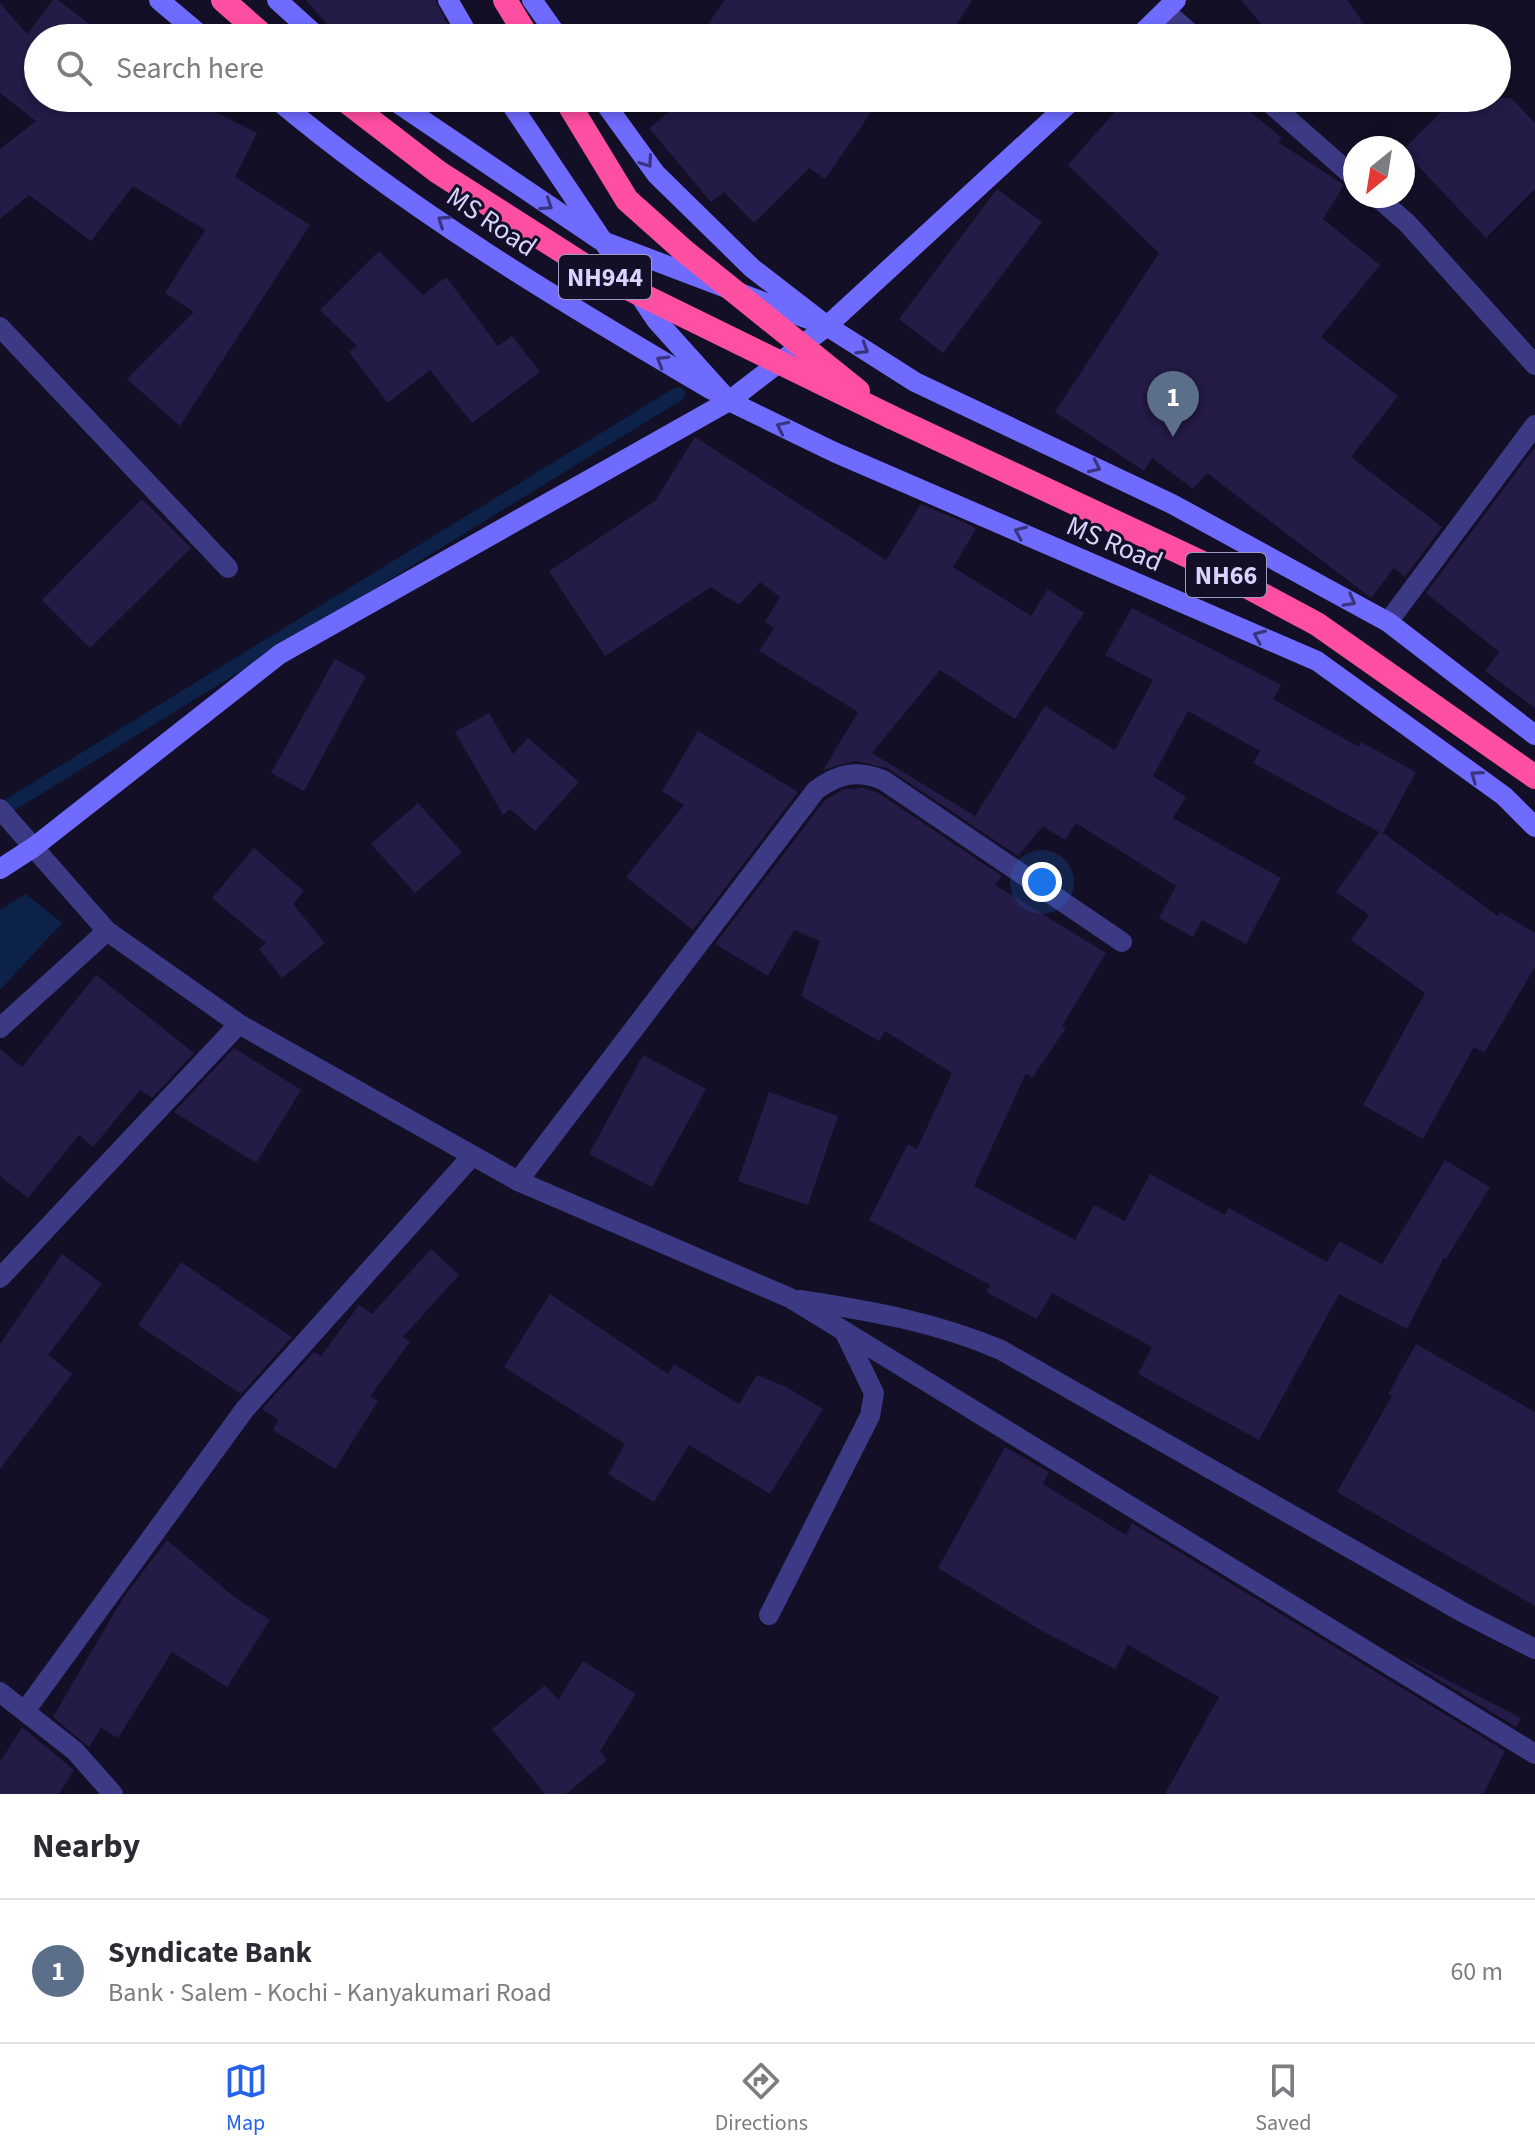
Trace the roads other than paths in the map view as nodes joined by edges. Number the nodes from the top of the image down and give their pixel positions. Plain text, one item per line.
1 (159, 0) edge
2 (223, 0) edge
3 (277, 0) edge
4 (448, 0) edge
5 (505, 0) edge
6 (532, 0) edge
7 (1171, 6) edge
8 (187, 24) edge
9 (250, 24) edge
10 (304, 24) edge
11 (462, 24) edge
12 (520, 24) edge
13 (549, 24) edge
14 (1152, 24) edge
15 (1185, 24) edge
16 (292, 112) edge
17 (360, 112) edge
18 (411, 112) edge
19 (516, 112) edge
20 (574, 112) edge
21 (611, 112) edge
22 (1060, 112) edge
23 (1280, 112) edge
24 (1343, 167) edge
25 (1390, 208) edge
26 (600, 240) junction
27 (827, 326) junction
28 (0, 327) edge
29 (1535, 365) edge
30 (729, 401) junction
31 (891, 417) junction
32 (1535, 425) edge
33 (228, 568) dead end
34 (1388, 622) junction
35 (1535, 735) edge
36 (1535, 777) edge
37 (0, 809) edge
38 (1535, 827) edge
39 (34, 847) junction
40 (0, 869) edge
41 (107, 931) junction
42 (1122, 942) dead end
43 (239, 1024) junction
44 (0, 1028) edge
45 (472, 1156) junction
46 (518, 1181) junction
47 (0, 1278) edge
48 (790, 1298) junction
49 (844, 1331) junction
50 (769, 1615) dead end
51 (1535, 1649) edge
52 (0, 1692) edge
53 (25, 1711) junction
54 (1535, 1754) edge
55 (113, 1794) edge

1 - 8 street
2 - 9 highway
3 - 10 street
4 - 11 street
5 - 12 highway
6 - 13 street
7 - 14 street
7 - 15 street
30 -> 16 street, MS Road
17 - 31 highway, NH944, bridge
18 -> 26 street, MS Road
19 - 26 street, MS Road
20 - 31 highway, NH66, bridge
21 -> 27 street
22 - 27 street
23 - 24 street
25 - 29 street
26 - 27 street, MS Road
26 - 30 street, MS Road
27 - 30 street
27 -> 34 street
28 - 33 street
38 -> 30 street, MS Road
30 - 39 street
31 - 36 highway, NH66
32 - 34 street
34 - 35 street
37 - 39 street
39 - 40 street
39 - 41 street
41 - 43 street
41 - 44 street
42 - 46 street
43 - 45 street
43 - 47 street
45 - 46 street
45 - 53 street
46 - 48 street
48 - 49 street
48 - 51 street
49 - 50 street
49 - 54 street
52 - 53 street
53 - 55 street

